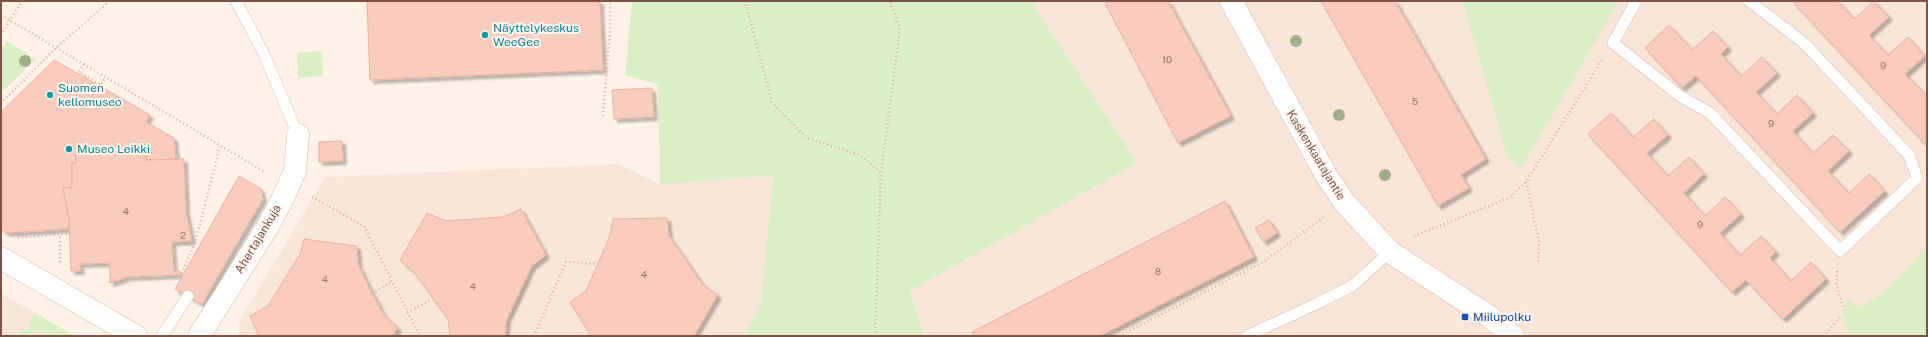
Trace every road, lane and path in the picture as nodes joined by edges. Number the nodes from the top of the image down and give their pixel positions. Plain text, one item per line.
1 (22, 1) edge
2 (110, 1) edge
3 (236, 1) edge
4 (610, 1) edge
5 (745, 1) edge
6 (890, 1) edge
7 (1231, 1) edge
8 (1636, 1) edge
9 (1749, 1) edge
10 (1, 15) edge
11 (10, 20) junction
12 (1, 35) edge
13 (1613, 43) junction
14 (56, 48) junction
15 (84, 64) junction
16 (86, 76) junction
17 (105, 77) junction
18 (81, 84) dead end
19 (1, 103) edge
20 (603, 116) dead end
21 (298, 135) joint
22 (220, 146) junction
23 (881, 173) junction
24 (1526, 182) junction
25 (288, 184) junction
26 (1344, 202) junction
27 (70, 233) dead end
28 (60, 234) junction
29 (17, 238) dead end
30 (1840, 251) junction
31 (1390, 252) junction
32 (1, 258) edge
33 (598, 264) dead end
34 (1538, 264) dead end
35 (60, 267) dead end
36 (177, 282) dead end
37 (392, 282) junction
38 (372, 294) dead end
39 (188, 296) dead end
40 (432, 300) dead end
41 (1843, 307) dead end
42 (407, 312) junction
43 (1842, 316) dead end
44 (136, 336) edge
45 (162, 336) edge
46 (199, 336) edge
47 (420, 336) edge
48 (534, 336) edge
49 (875, 336) edge
50 (1119, 336) edge
51 (1247, 336) edge
52 (1513, 336) edge
53 (1823, 336) edge

1 - 11 path
2 - 14 path
3 - 21 lane
4 - 20 path
5 - 23 path
6 - 23 path
7 - 26 street, Kaskenkaatajantie
8 - 13 lane
9 - 30 lane
10 - 11 path
11 - 12 path
11 - 14 path
13 - 24 path
13 - 30 lane
14 - 15 path
14 - 19 path
15 - 16 path
15 - 17 path
16 - 17 path
16 - 18 path
17 - 22 path
21 - 25 street, Ahertajankuja
22 - 25 path
22 - 36 path
23 - 49 path
24 - 31 path
24 - 34 path
25 - 37 path
25 - 46 street, Ahertajankuja
26 - 31 street, Kaskenkaatajantie
26 - 50 path
27 - 28 path
28 - 29 path
28 - 35 path
30 - 41 path
31 - 51 lane
31 - 52 street, Kaskenkaatajantie
32 - 44 street
33 - 48 path
37 - 38 path
37 - 42 path
39 - 45 lane
40 - 42 path
42 - 47 path
43 - 53 path

